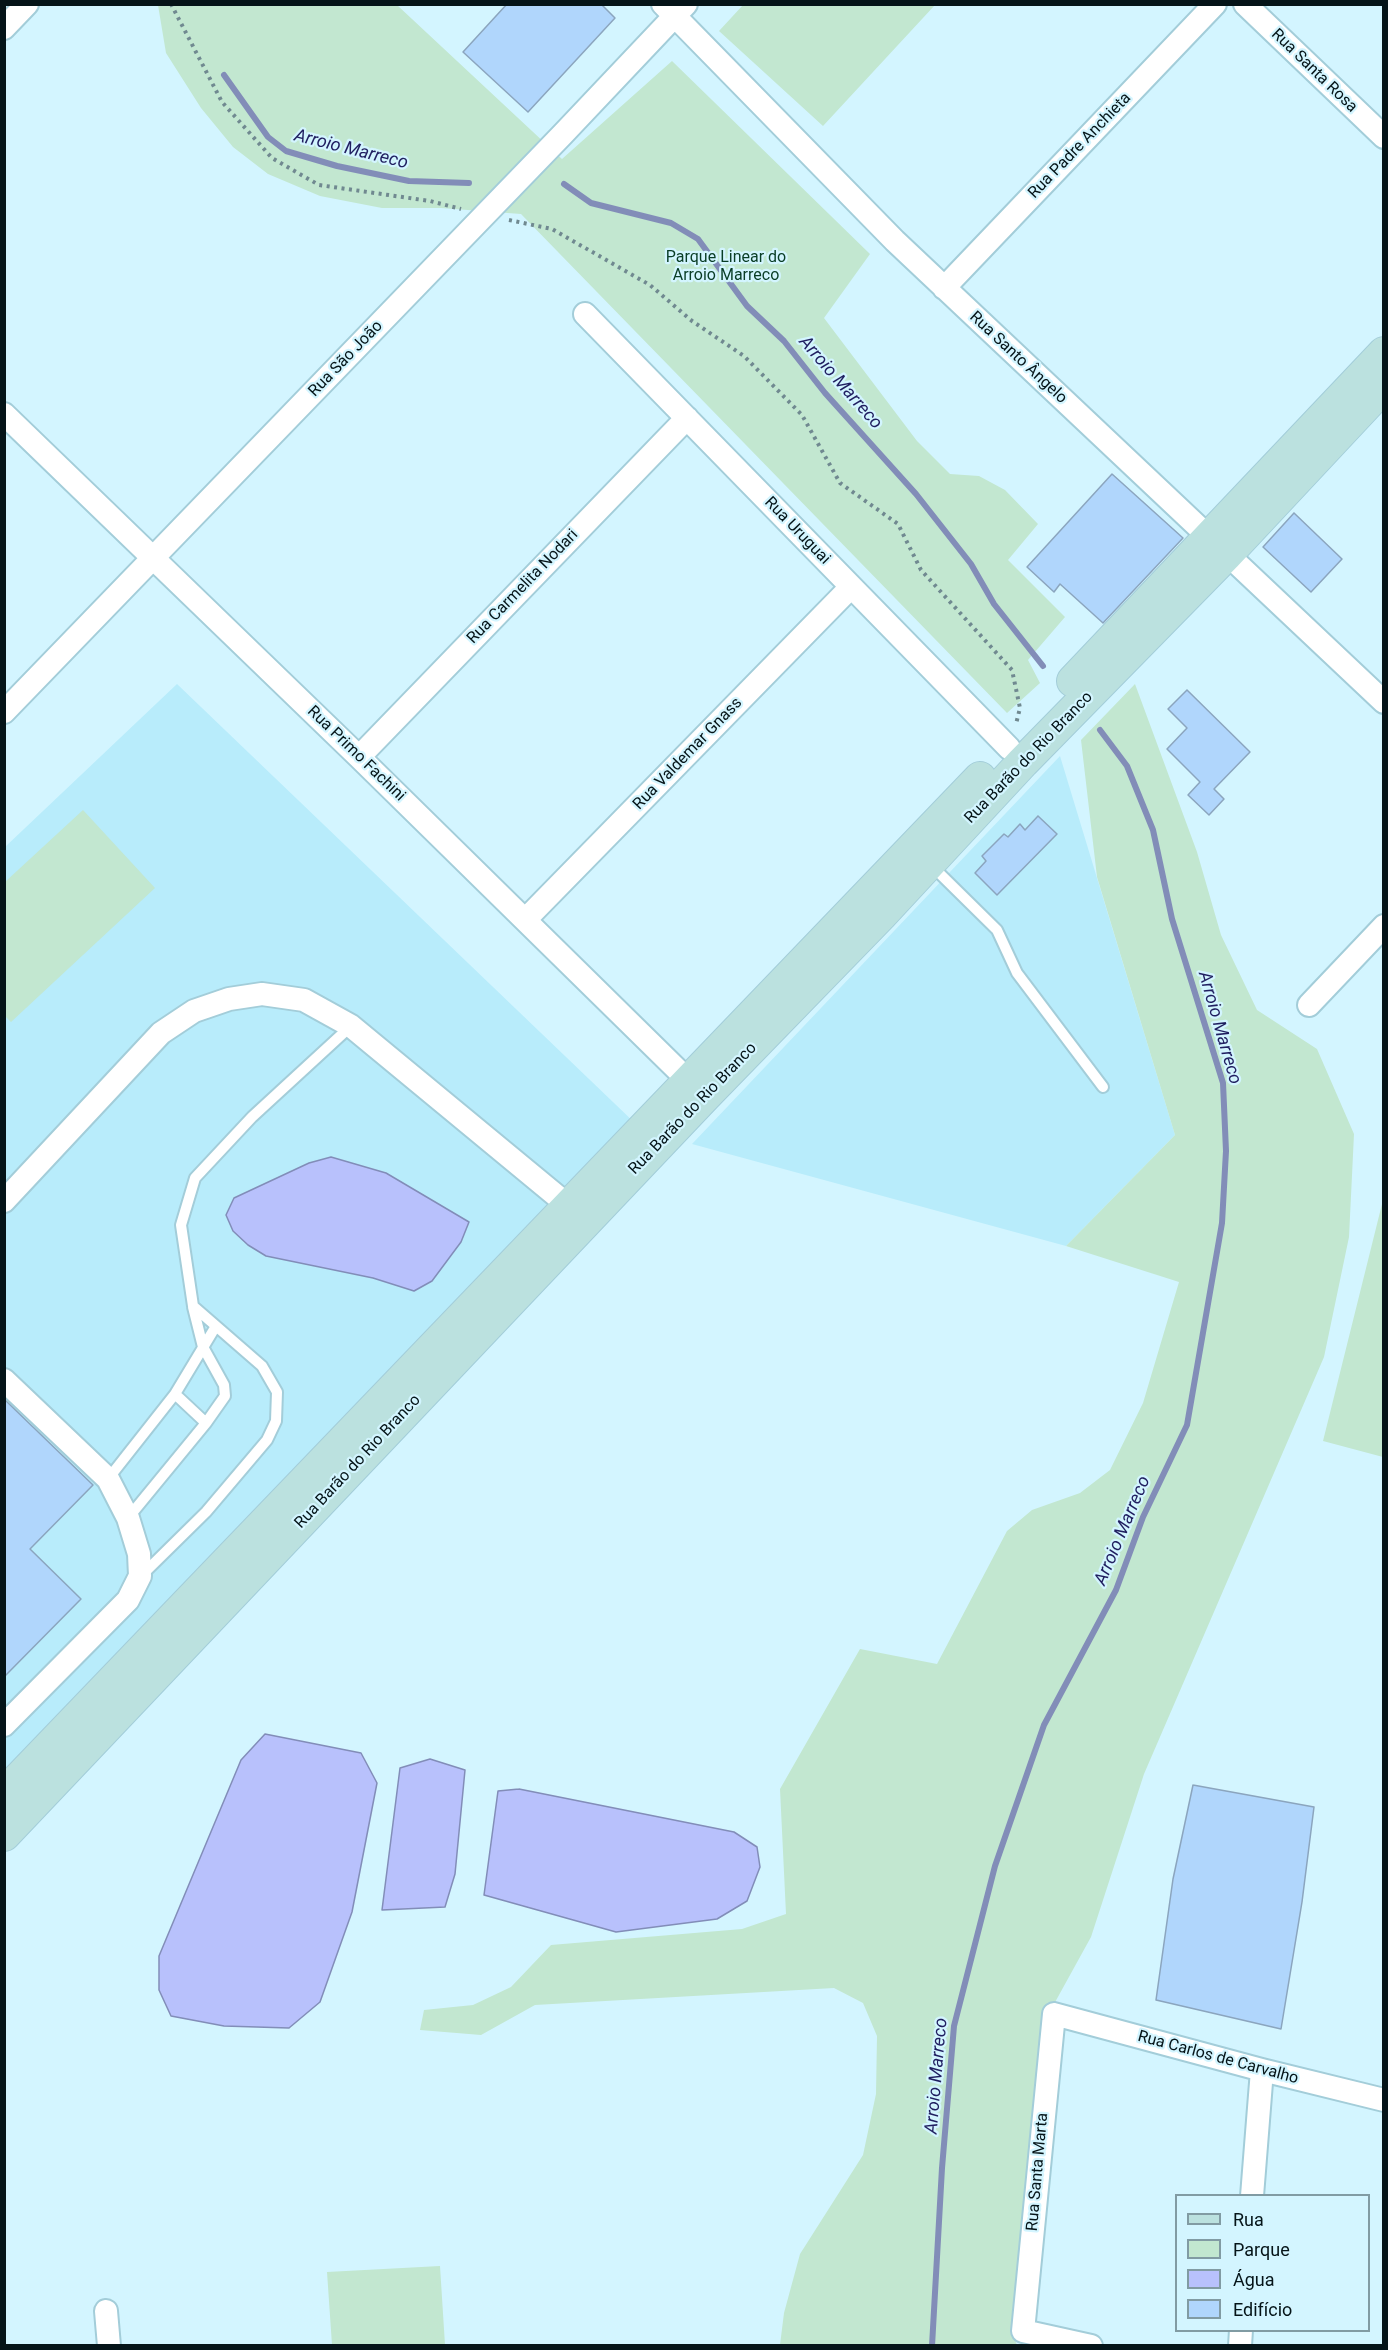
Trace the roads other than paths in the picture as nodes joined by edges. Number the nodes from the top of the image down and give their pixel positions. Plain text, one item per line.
1 (27, 4) edge
2 (1215, 4) edge
3 (1245, 4) edge
4 (675, 8) edge
5 (4, 28) edge
6 (1383, 137) edge
7 (944, 288) junction
8 (585, 314) dead end
9 (1383, 353) edge
10 (1383, 386) edge
11 (4, 414) edge
12 (687, 418) junction
13 (1217, 546) junction
14 (154, 558) junction
15 (851, 587) junction
16 (1120, 647) junction
17 (1383, 702) edge
18 (4, 712) edge
19 (1009, 748) junction
20 (359, 757) junction
21 (921, 855) junction
22 (525, 921) junction
23 (1383, 926) edge
24 (1309, 1005) dead end
25 (351, 1026) junction
26 (1103, 1087) dead end
27 (696, 1089) junction
28 (4, 1201) edge
29 (578, 1213) junction
30 (193, 1306) junction
31 (216, 1326) junction
32 (204, 1347) junction
33 (4, 1380) edge
34 (175, 1394) junction
35 (207, 1423) junction
36 (108, 1479) junction
37 (128, 1518) junction
38 (140, 1576) junction
39 (4, 1725) edge
40 (8, 1813) edge
41 (1054, 2014) joint
42 (1262, 2070) junction
43 (1383, 2100) edge
44 (1252, 2194) edge
45 (106, 2310) dead end
46 (109, 2346) edge
47 (1091, 2346) edge

1 - 5 street
2 - 7 street, Rua Padre Anchieta
3 - 6 street, Rua Santa Rosa
4 - 7 street, Rua Santo Ângelo
4 - 14 street, Rua São João
7 - 13 street, Rua Santo Ângelo
8 - 12 street, Rua Uruguai
9 - 13 main road, Rua Barão do Rio Branco
10 - 13 main road, Rua Barão do Rio Branco
11 - 14 street, Rua Primo Fachini
12 - 15 street, Rua Uruguai
12 - 20 street, Rua Carmelita Nodari
13 - 16 main road, Rua Barão do Rio Branco
13 - 17 street, Rua Santo Ângelo
14 - 18 street, Rua São João
14 - 20 street, Rua Primo Fachini
15 - 19 street, Rua Uruguai
15 - 22 street, Rua Valdemar Gnass
16 - 19 main road, Rua Barão do Rio Branco
16 - 21 main road, Rua Barão do Rio Branco
19 - 21 main road, Rua Barão do Rio Branco
20 - 22 street, Rua Primo Fachini
21 - 26 lane
21 - 27 main road, Rua Barão do Rio Branco
22 - 27 street, Rua Primo Fachini
23 - 24 street
25 - 28 street
25 - 29 street
25 - 30 lane
27 - 29 main road, Rua Barão do Rio Branco
29 - 40 main road, Rua Barão do Rio Branco
30 - 31 lane
30 - 32 lane
31 - 32 lane
31 - 38 lane
32 - 34 lane
32 - 35 lane
33 - 36 street
34 - 35 lane
34 - 36 lane
35 - 37 lane
36 - 37 street
37 - 38 street
38 - 39 street
41 - 42 street, Rua Carlos de Carvalho
41 - 47 street, Rua Santa Marta
42 - 43 street, Rua Carlos de Carvalho
42 - 44 street
45 - 46 street

